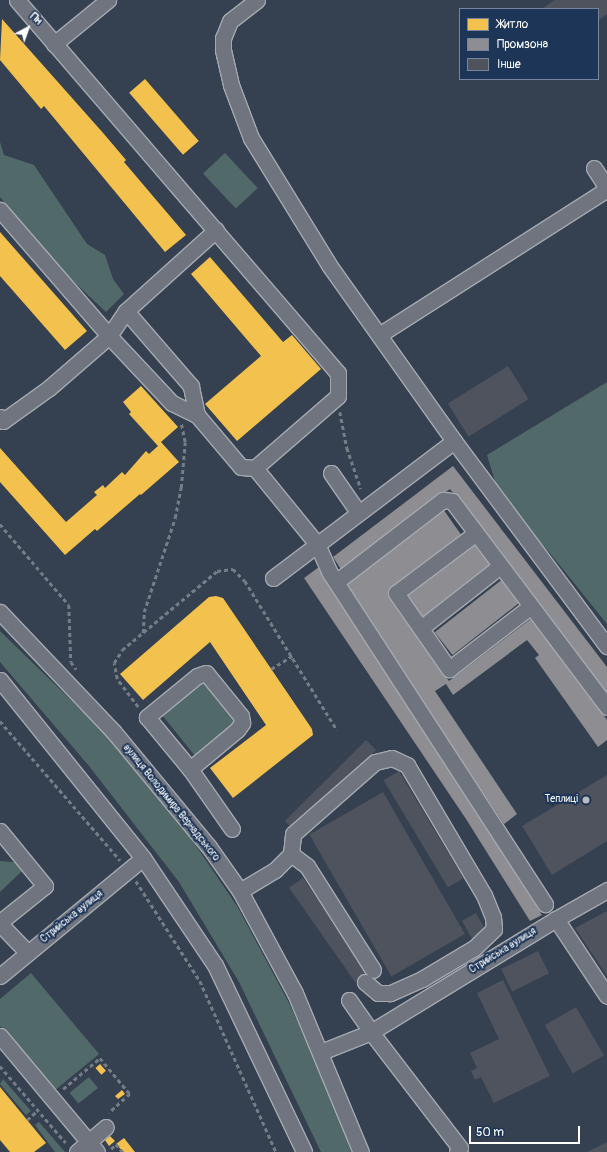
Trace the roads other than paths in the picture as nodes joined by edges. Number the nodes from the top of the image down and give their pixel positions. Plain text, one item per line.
1 (17, 0) edge
2 (108, 0) edge
3 (257, 0) edge
4 (54, 44) junction
5 (594, 168) dead end
6 (607, 189) edge
7 (0, 210) edge
8 (216, 230) junction
9 (126, 312) junction
10 (379, 335) junction
11 (109, 336) junction
12 (197, 415) junction
13 (0, 417) edge
14 (454, 441) junction
15 (255, 468) junction
16 (331, 473) dead end
17 (362, 509) junction
18 (476, 533) junction
19 (317, 544) junction
20 (500, 566) junction
21 (273, 578) dead end
22 (336, 582) junction
23 (532, 606) junction
24 (0, 612) edge
25 (421, 628) junction
26 (607, 646) edge
27 (0, 680) edge
28 (607, 707) edge
29 (190, 769) junction
30 (232, 829) dead end
31 (0, 831) edge
32 (291, 854) junction
33 (143, 858) junction
34 (607, 890) edge
35 (240, 891) junction
36 (545, 904) dead end
37 (556, 919) junction
38 (0, 923) edge
39 (28, 953) junction
40 (0, 976) edge
41 (607, 996) edge
42 (350, 1000) dead end
43 (371, 1032) junction
44 (0, 1036) edge
45 (321, 1052) junction
46 (105, 1123) road end
47 (93, 1147) edge
48 (74, 1151) edge
49 (304, 1152) edge
50 (361, 1152) edge
51 (457, 1152) edge

1 - 4 street
2 - 4 street
3 - 10 street
4 - 8 street
5 - 6 street
6 - 10 street
7 - 11 street
8 - 9 street
8 - 15 street
9 - 11 street
9 - 12 street
10 - 14 street
11 - 12 street
11 - 13 street
12 - 15 street
14 - 17 street
14 - 26 street
15 - 19 street
16 - 17 street
17 - 19 street
18 - 20 street
18 - 22 street
18 - 25 street
19 - 21 street
19 - 22 street
20 - 23 street
20 - 25 street
22 - 36 street
23 - 25 street
23 - 28 street
24 - 35 street, вулиця Володимира Вернадського
27 - 33 street
29 - 29 street
29 - 30 street
31 - 38 street
32 - 32 street
32 - 35 street
33 - 39 street, Стрийська вулиця
33 - 49 street
34 - 37 street, Стрийська вулиця
35 - 45 street, вулиця Володимира Вернадського
37 - 41 street
37 - 43 street, Стрийська вулиця
38 - 39 street
39 - 40 street, Стрийська вулиця
42 - 43 street
43 - 45 street, Стрийська вулиця
43 - 51 street
44 - 47 street
45 - 50 street, вулиця Володимира Вернадського
46 - 47 street
47 - 48 street

